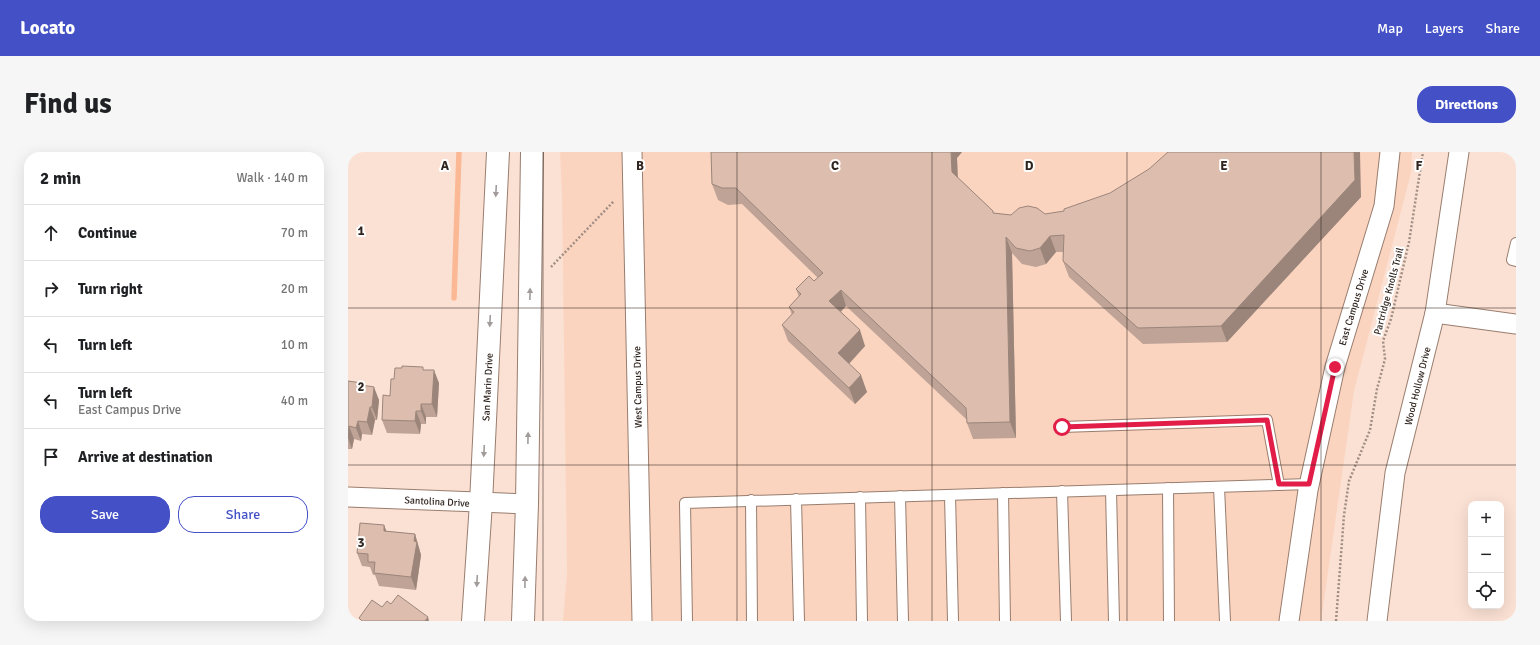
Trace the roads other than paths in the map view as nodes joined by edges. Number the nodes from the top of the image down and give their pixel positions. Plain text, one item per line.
1 (498, 152) edge
2 (532, 152) edge
3 (632, 152) edge
4 (1390, 152) edge
5 (1460, 152) edge
6 (1516, 243) edge
7 (1516, 261) edge
8 (1435, 313) junction
9 (1516, 324) edge
10 (1062, 427) dead end
11 (1279, 484) junction
12 (1309, 484) junction
13 (1219, 486) junction
14 (1168, 488) junction
15 (1111, 490) junction
16 (1062, 491) junction
17 (1003, 493) junction
18 (950, 495) junction
19 (900, 496) junction
20 (348, 497) edge
21 (860, 497) junction
22 (796, 499) junction
23 (751, 500) junction
24 (481, 503) junction
25 (527, 504) junction
26 (473, 621) edge
27 (523, 621) edge
28 (642, 621) edge
29 (687, 621) edge
30 (752, 621) edge
31 (799, 621) edge
32 (862, 621) edge
33 (903, 621) edge
34 (953, 621) edge
35 (1005, 621) edge
36 (1066, 621) edge
37 (1114, 621) edge
38 (1169, 621) edge
39 (1225, 621) edge
40 (1289, 621) edge
41 (1377, 621) edge

1 -> 24 main road, San Marin Drive
25 -> 2 main road
3 - 28 street, West Campus Drive
4 - 12 street, East Campus Drive
5 - 8 street, Wood Hollow Drive
6 - 7 lane
8 - 9 street
8 - 41 street, Wood Hollow Drive
10 - 11 lane
11 - 12 lane
11 - 13 lane
12 - 40 street, East Campus Drive
13 - 14 lane
13 - 39 lane
14 - 15 lane
14 - 38 lane
15 - 16 lane
15 - 37 lane
16 - 17 lane
16 - 36 lane
17 - 18 lane
17 - 35 lane
18 - 19 lane
18 - 34 lane
19 - 21 lane
19 - 33 lane
20 - 24 street, Santolina Drive
21 - 22 lane
21 - 32 lane
22 - 23 lane
22 - 31 lane
23 - 29 lane
23 - 30 lane
24 - 25 street, Santolina Drive
24 -> 26 main road, San Marin Drive
27 -> 25 main road

